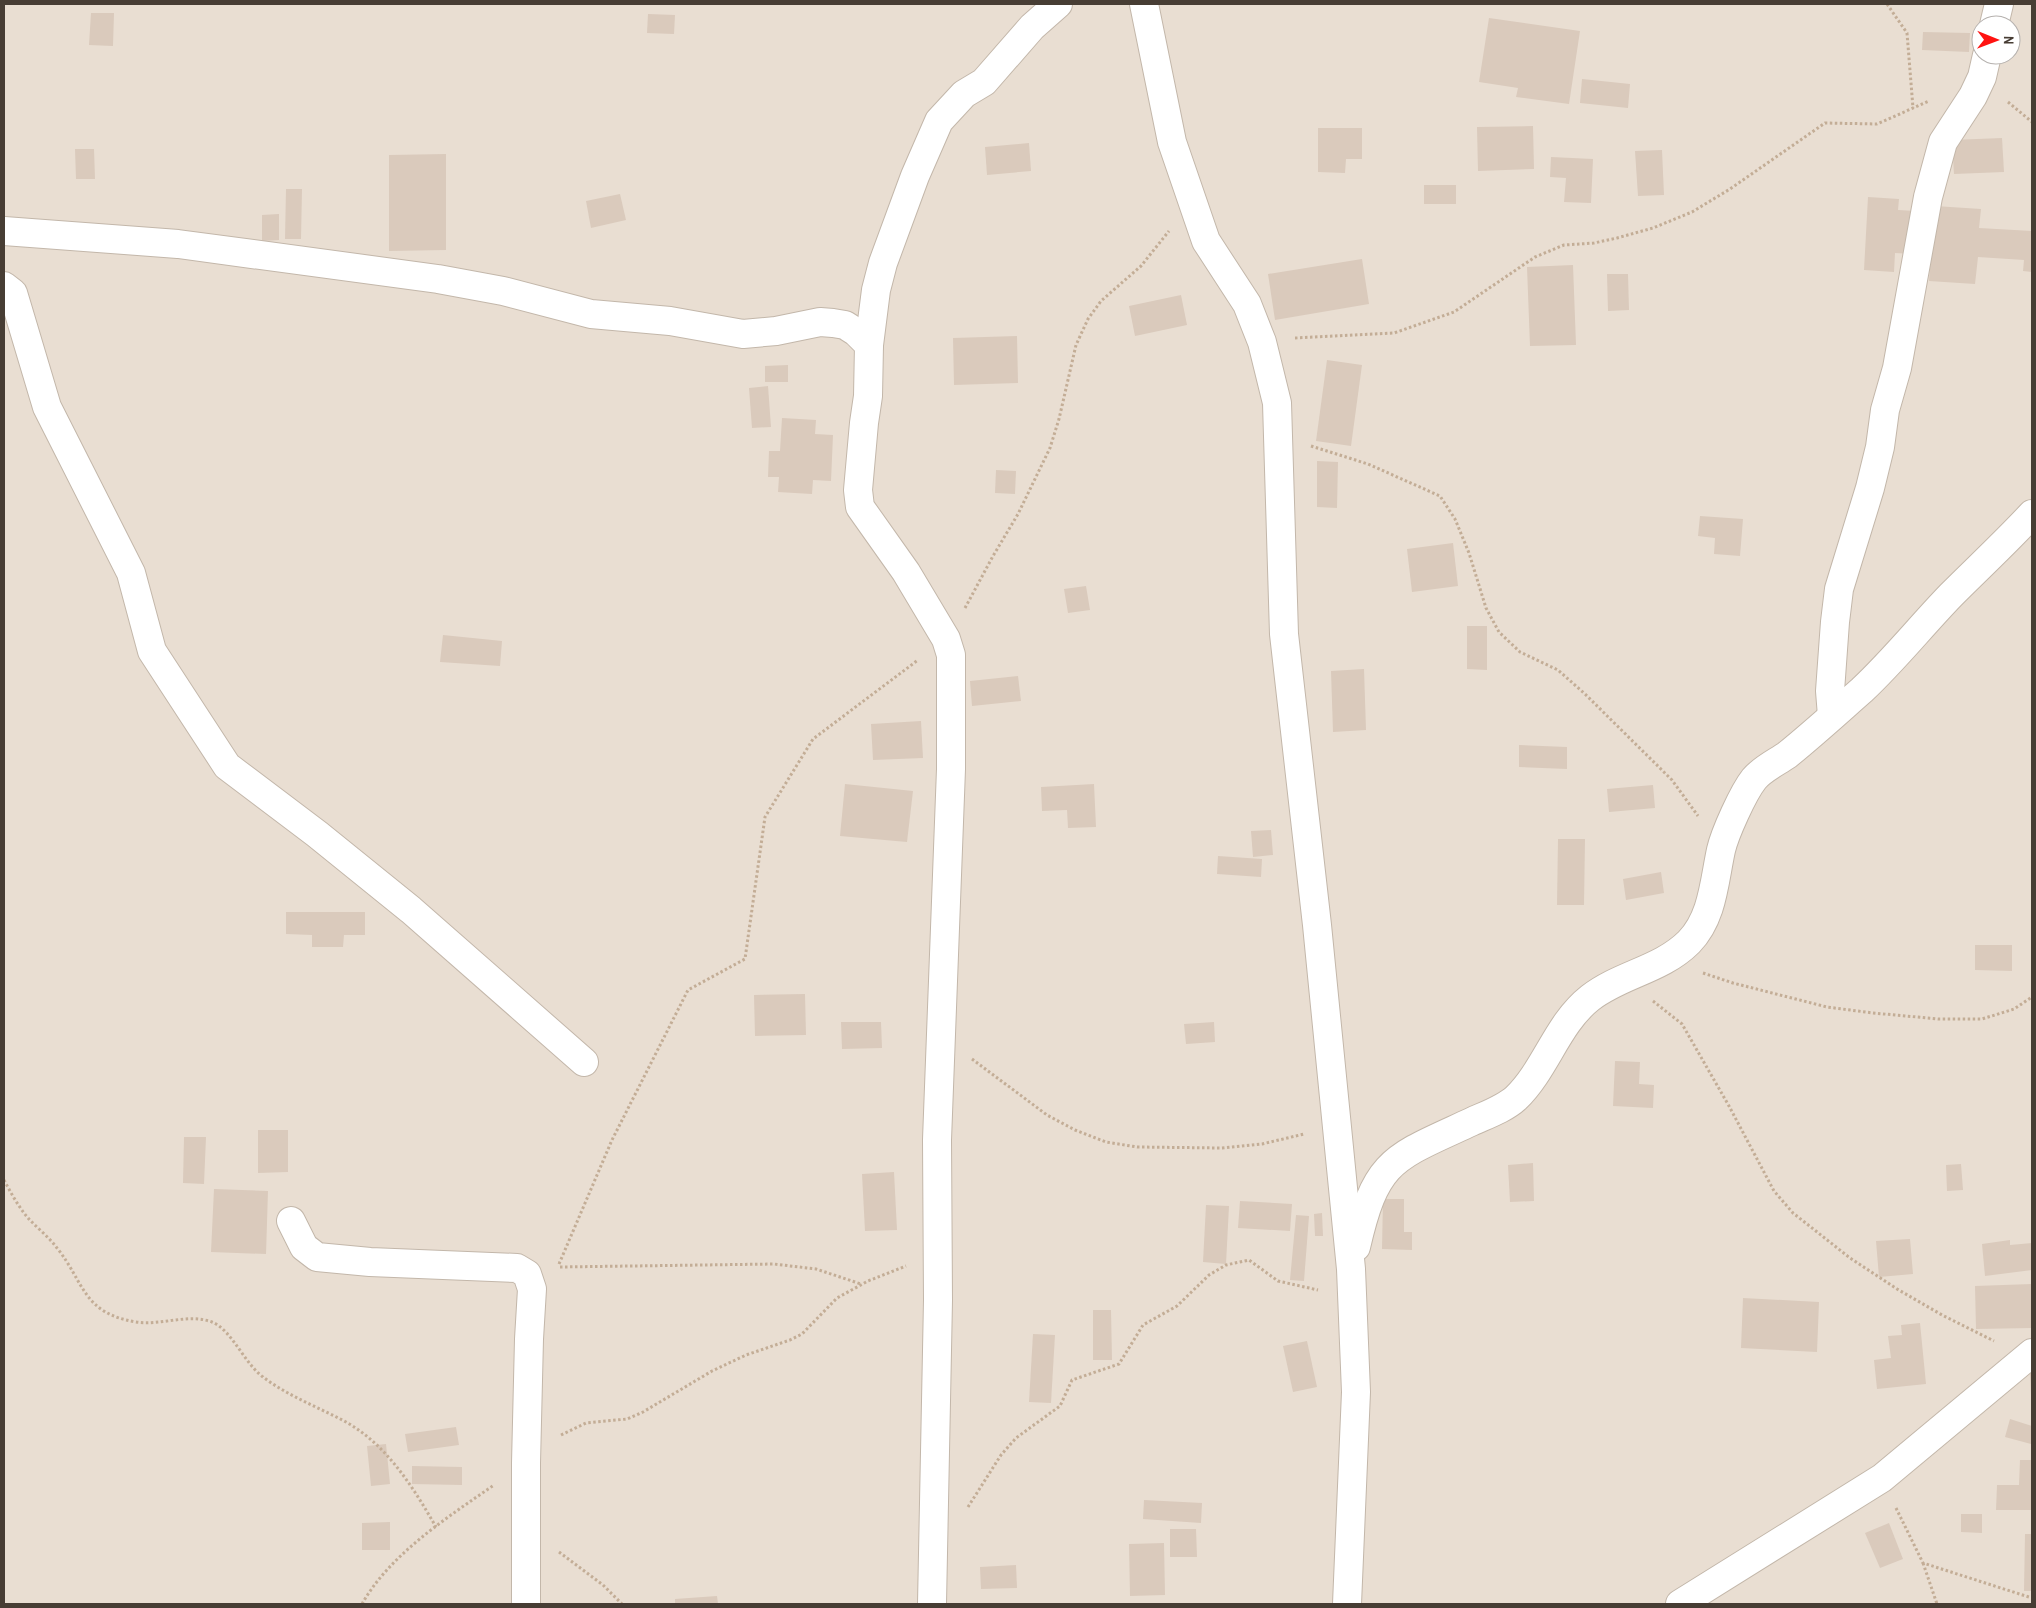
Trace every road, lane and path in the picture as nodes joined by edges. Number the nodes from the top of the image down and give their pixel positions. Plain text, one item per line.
1 (1058, 4) edge
2 (1144, 4) edge
3 (1887, 4) edge
4 (1985, 65) edge
5 (1931, 100) dead end
6 (1914, 108) junction
7 (1192, 201) junction
8 (4, 231) edge
9 (4, 286) edge
10 (1262, 342) junction
11 (869, 345) junction
12 (1309, 446) dead end
13 (2032, 514) edge
14 (946, 639) junction
15 (1832, 716) junction
16 (1721, 849) junction
17 (1667, 960) junction
18 (1616, 982) junction
19 (2032, 997) edge
20 (942, 1032) junction
21 (584, 1062) dead end
22 (1337, 1122) junction
23 (4, 1180) edge
24 (291, 1221) dead end
25 (937, 1256) junction
26 (1351, 1269) junction
27 (862, 1284) junction
28 (1352, 1298) junction
29 (2030, 1355) edge
30 (526, 1463) junction
31 (1882, 1478) junction
32 (966, 1510) dead end
33 (436, 1527) junction
34 (526, 1533) junction
35 (1923, 1562) junction
36 (2032, 1598) edge
37 (362, 1604) edge
38 (526, 1604) edge
39 (622, 1604) edge
40 (932, 1604) edge
41 (1347, 1604) edge
42 (1680, 1604) edge
43 (1936, 1604) edge

1 - 11 street
2 - 7 street
3 - 6 path
4 - 15 street
5 - 6 path
6 - 10 path
7 - 10 street
7 - 14 path
8 - 11 street
9 - 21 street
10 - 22 street
11 - 14 street
12 - 16 path
13 - 15 street
14 - 20 street
14 - 27 path
15 - 16 street
16 - 17 street
17 - 18 street
17 - 19 path
18 - 26 street
18 - 29 path
20 - 22 path
20 - 25 street
22 - 26 street
23 - 33 path
24 - 30 street
25 - 27 path
25 - 40 street
26 - 28 street
27 - 30 path
28 - 32 path
28 - 41 street
29 - 31 street
30 - 33 path
30 - 34 street
31 - 35 path
31 - 42 street
33 - 37 path
34 - 38 street
34 - 39 path
35 - 36 path
35 - 43 path

